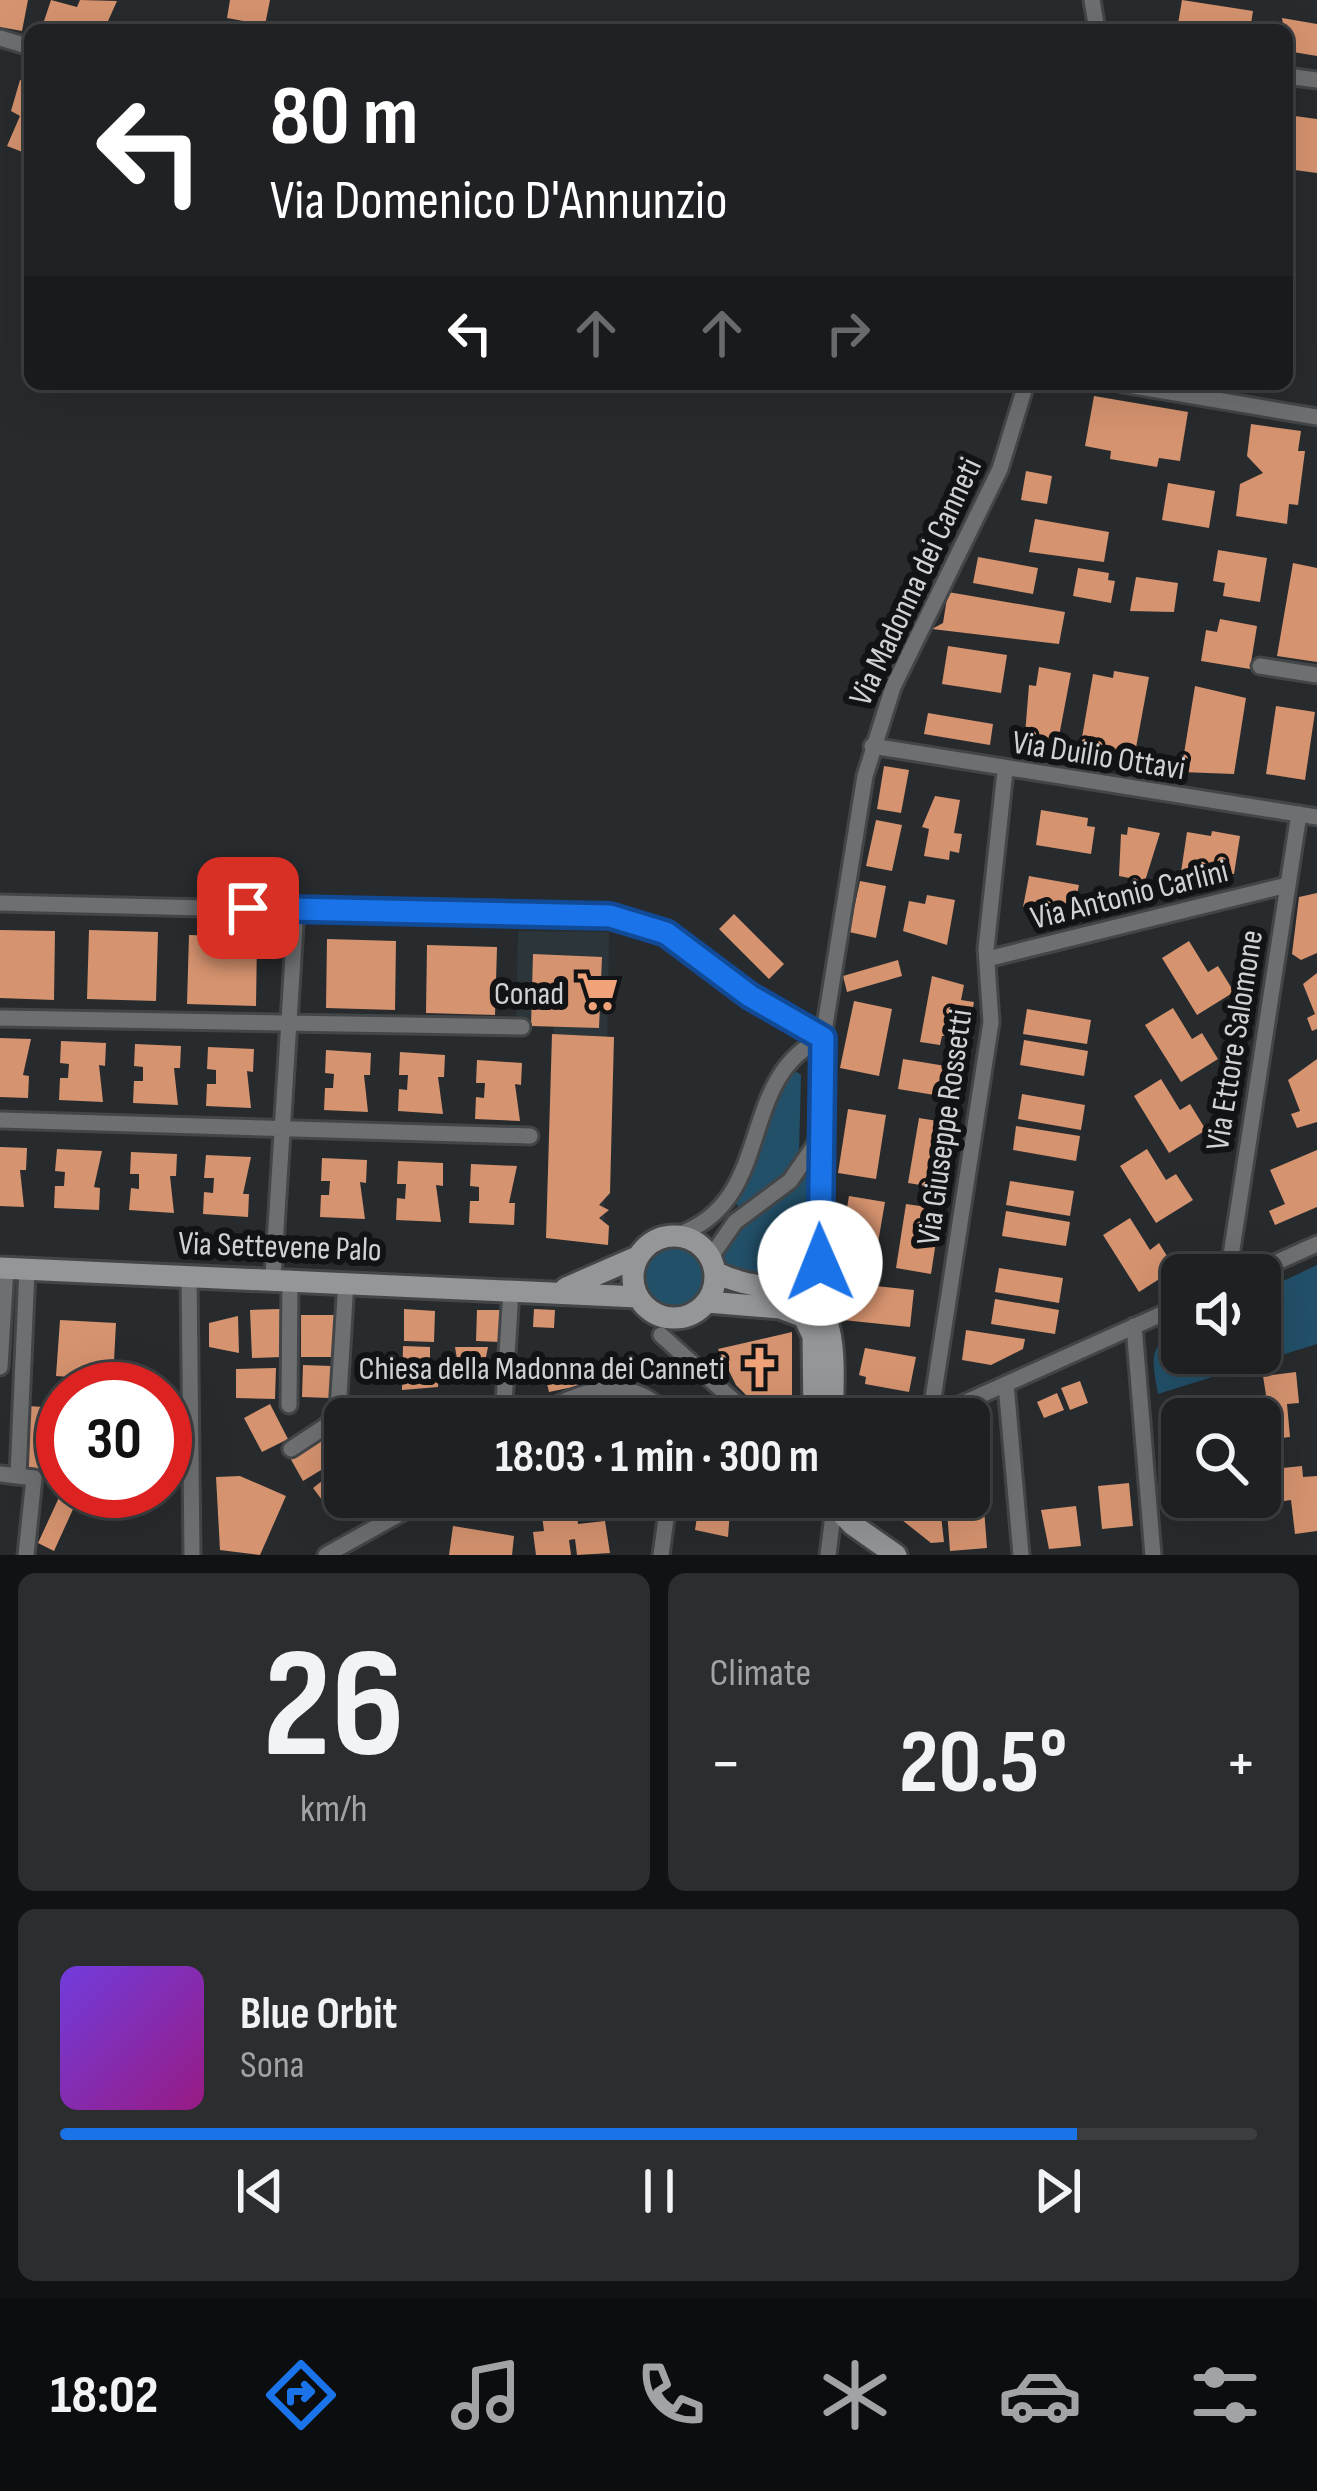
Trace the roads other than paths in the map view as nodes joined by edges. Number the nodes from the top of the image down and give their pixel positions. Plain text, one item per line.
1 (1024, 390) edge
2 (1157, 390) edge
3 (1317, 417) edge
4 (1260, 666) dead end
5 (1317, 675) edge
6 (872, 746) junction
7 (1005, 771) junction
8 (1308, 816) edge
9 (1286, 885) junction
10 (0, 903) edge
11 (296, 910) junction
12 (987, 959) junction
13 (0, 1018) edge
14 (289, 1023) junction
15 (522, 1027) dead end
16 (823, 1038) junction
17 (0, 1120) edge
18 (282, 1130) junction
19 (530, 1136) dead end
20 (819, 1139) junction
21 (676, 1235) junction
22 (1317, 1244) edge
23 (1231, 1254) edge
24 (637, 1257) junction
25 (1281, 1260) edge
26 (712, 1265) junction
27 (11, 1268) edge
28 (189, 1274) junction
29 (282, 1277) junction
30 (346, 1280) junction
31 (511, 1289) junction
32 (556, 1292) junction
33 (638, 1297) junction
34 (707, 1302) junction
35 (820, 1305) junction
36 (1161, 1314) edge
37 (1134, 1326) junction
38 (661, 1335) dead end
39 (0, 1367) edge
40 (1006, 1384) junction
41 (505, 1398) edge
42 (571, 1398) edge
43 (650, 1398) edge
44 (731, 1398) edge
45 (814, 1398) edge
46 (832, 1398) edge
47 (932, 1398) edge
48 (975, 1398) edge
49 (290, 1406) dead end
50 (291, 1449) dead end
51 (9, 1475) edge
52 (392, 1518) edge
53 (666, 1518) edge
54 (831, 1518) edge
55 (853, 1518) edge
56 (26, 1555) edge
57 (192, 1555) edge
58 (326, 1555) edge
59 (661, 1555) edge
60 (828, 1555) edge
61 (896, 1555) edge
62 (1021, 1555) edge
63 (1153, 1555) edge

1 - 6 street, Via Madonna dei Canneti
2 - 3 street
4 - 5 street
6 - 7 street, Via Duilio Ottavi
6 - 16 street, Via Madonna dei Canneti
7 - 8 street, Via Duilio Ottavi
7 - 12 street, Via Giuseppe Rossetti
8 - 9 street, Via Ettore Salomone
9 - 12 street, Via Antonio Carlini
9 - 23 street, Via Ettore Salomone
10 - 11 street
11 - 14 street
11 - 16 street
12 - 47 street, Via Giuseppe Rossetti
13 - 14 street
14 - 15 street
14 - 18 street
16 - 20 street, Via Madonna dei Canneti
16 - 21 street
17 - 18 street
18 - 19 street
18 - 29 street
20 - 26 street
20 - 35 street, Via Madonna dei Canneti
21 - 24 street
21 - 26 street
22 - 25 street
24 - 32 street, Via Settevene Palo
24 - 33 street
26 - 34 street
26 - 35 street
27 - 28 street, Via Settevene Palo
27 - 39 street
27 - 51 street
28 - 29 street, Via Settevene Palo
28 - 57 street
29 - 30 street, Via Settevene Palo
29 - 49 street
30 - 31 street, Via Settevene Palo
30 - 50 street
31 - 32 street, Via Settevene Palo
31 - 41 street
32 - 33 street, Via Settevene Palo
33 - 34 street
34 - 45 street
35 - 46 street
36 - 37 street
37 - 40 street
37 - 63 street
38 - 44 street
40 - 48 street
40 - 62 street
42 - 43 street
51 - 56 street
52 - 58 street
53 - 59 street
54 - 60 street
55 - 61 street

